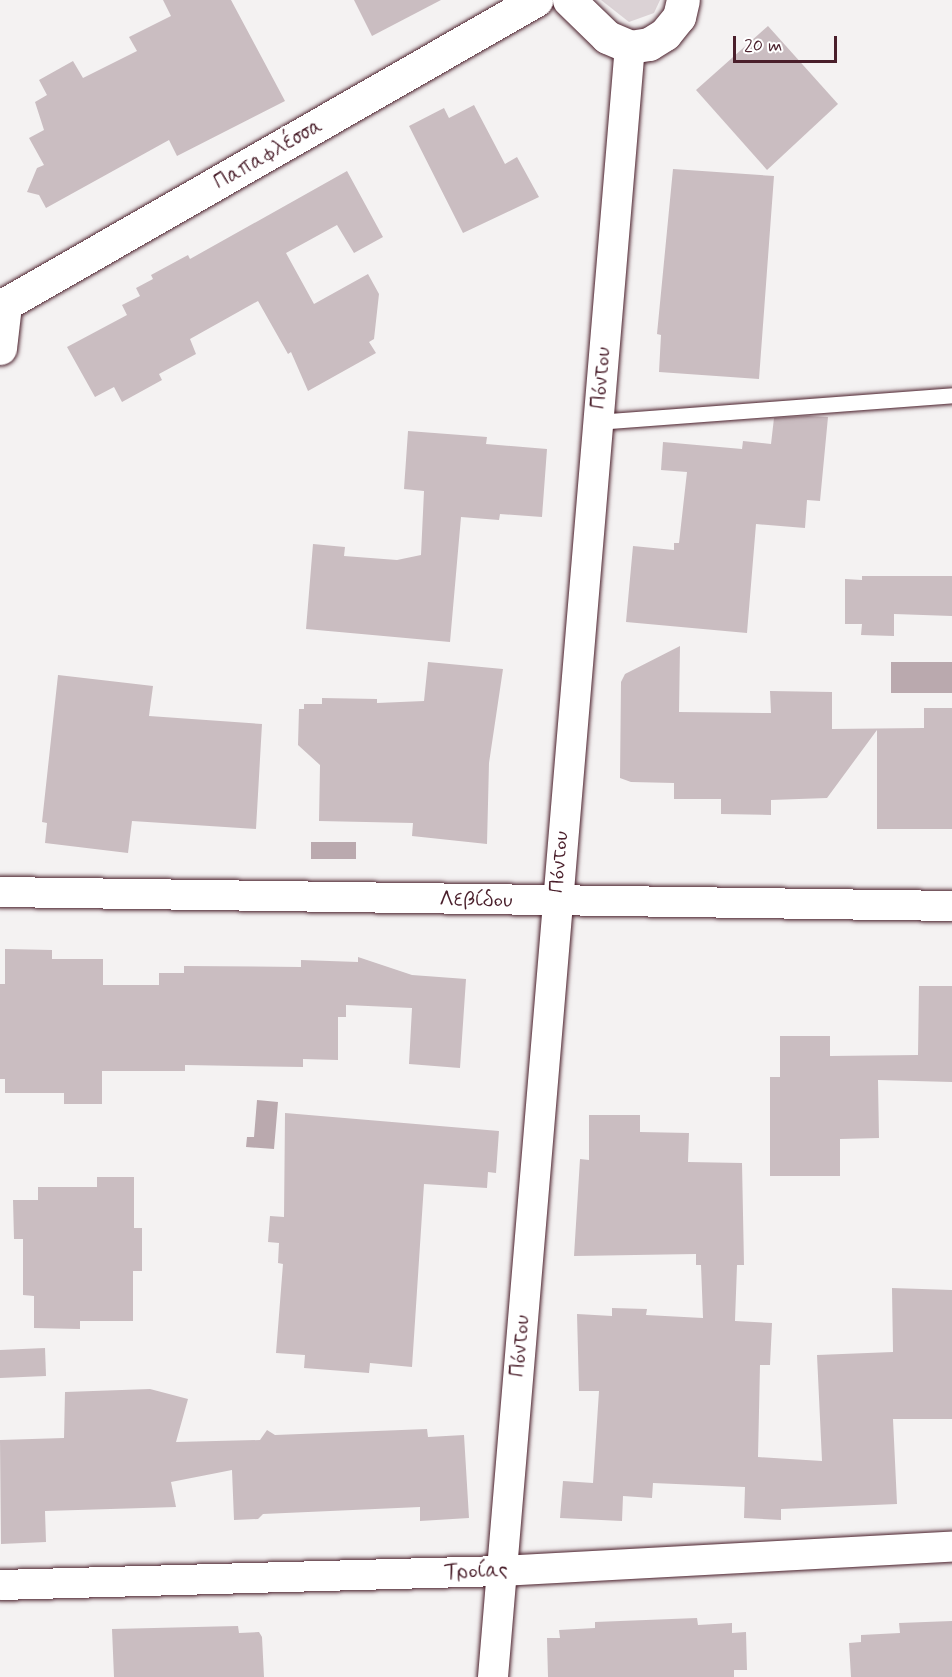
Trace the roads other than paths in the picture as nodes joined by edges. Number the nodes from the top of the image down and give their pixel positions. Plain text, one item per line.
1 (536, 0) edge
2 (569, 0) edge
3 (684, 0) edge
4 (630, 47) junction
5 (2, 306) edge
6 (0, 348) edge
7 (952, 395) edge
8 (597, 422) junction
9 (0, 892) edge
10 (556, 901) junction
11 (952, 906) edge
12 (952, 1547) edge
13 (502, 1571) junction
14 (0, 1585) edge
15 (494, 1677) edge

1 - 5 street, Παπαφλέσσα
2 - 4 street
3 - 4 street
4 - 8 street, Πόντου
5 - 6 street
7 - 8 lane
8 - 10 street, Πόντου
9 - 10 street, Λεβίδου
10 - 11 street, Λεβίδου
10 - 13 street, Πόντου
12 - 13 street, Τροίας
13 - 14 street, Τροίας
13 - 15 street, Πόντου

